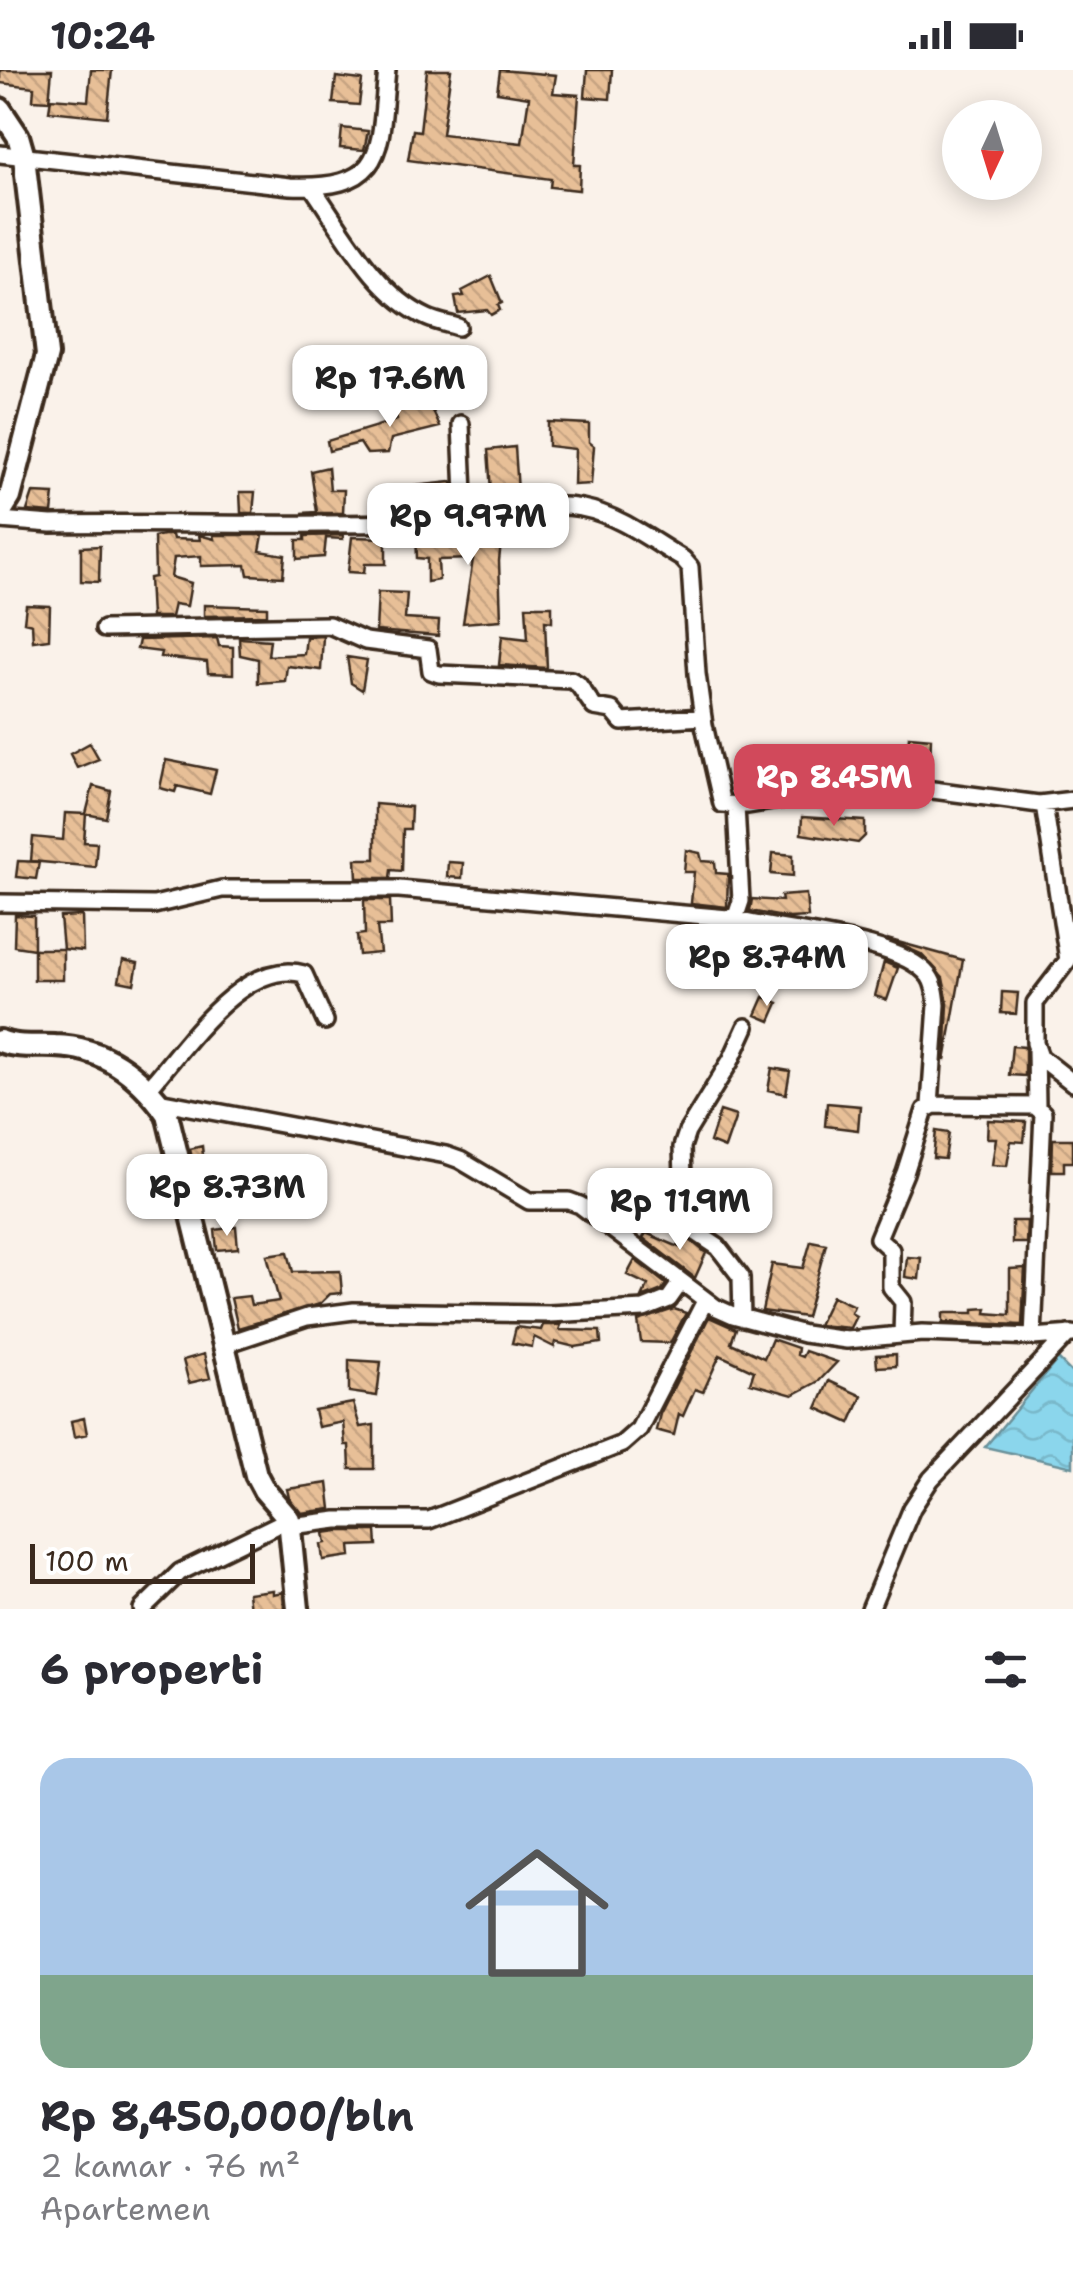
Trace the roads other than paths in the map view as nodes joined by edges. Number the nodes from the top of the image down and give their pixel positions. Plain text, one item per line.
1 (387, 70) edge
2 (0, 109) edge
3 (0, 154) edge
4 (24, 157) junction
5 (312, 187) junction
6 (458, 328) dead end
7 (461, 424) dead end
8 (0, 516) edge
9 (465, 518) junction
10 (104, 629) dead end
11 (703, 717) junction
12 (1073, 800) edge
13 (1044, 804) junction
14 (736, 806) junction
15 (0, 903) edge
16 (728, 918) junction
17 (325, 1021) dead end
18 (746, 1026) dead end
19 (0, 1041) edge
20 (1036, 1050) junction
21 (1073, 1083) edge
22 (152, 1095) junction
23 (930, 1105) junction
24 (1037, 1106) junction
25 (681, 1282) junction
26 (705, 1300) junction
27 (742, 1318) junction
28 (1071, 1334) edge
29 (902, 1335) junction
30 (1032, 1337) junction
31 (223, 1345) junction
32 (290, 1522) junction
33 (142, 1609) edge
34 (298, 1609) edge
35 (870, 1609) edge

1 - 5 street
2 - 4 street
3 - 4 street
4 - 5 street
4 - 8 street
5 - 6 street
7 - 9 street
8 - 9 street
9 - 11 street
10 - 11 street
11 - 14 street
12 - 13 street
13 - 14 street
13 - 20 street
14 - 16 street
15 - 16 street
16 - 23 street
17 - 22 street
18 - 27 street
19 - 22 street
20 - 21 street
20 - 24 street
22 - 25 street
22 - 31 street
23 - 24 street
23 - 29 street
24 - 30 street
25 - 26 street
25 - 31 street
26 - 27 street
26 - 32 street
27 - 29 street
28 - 30 street
28 - 35 street
29 - 30 street
31 - 32 street
32 - 33 street
32 - 34 street

